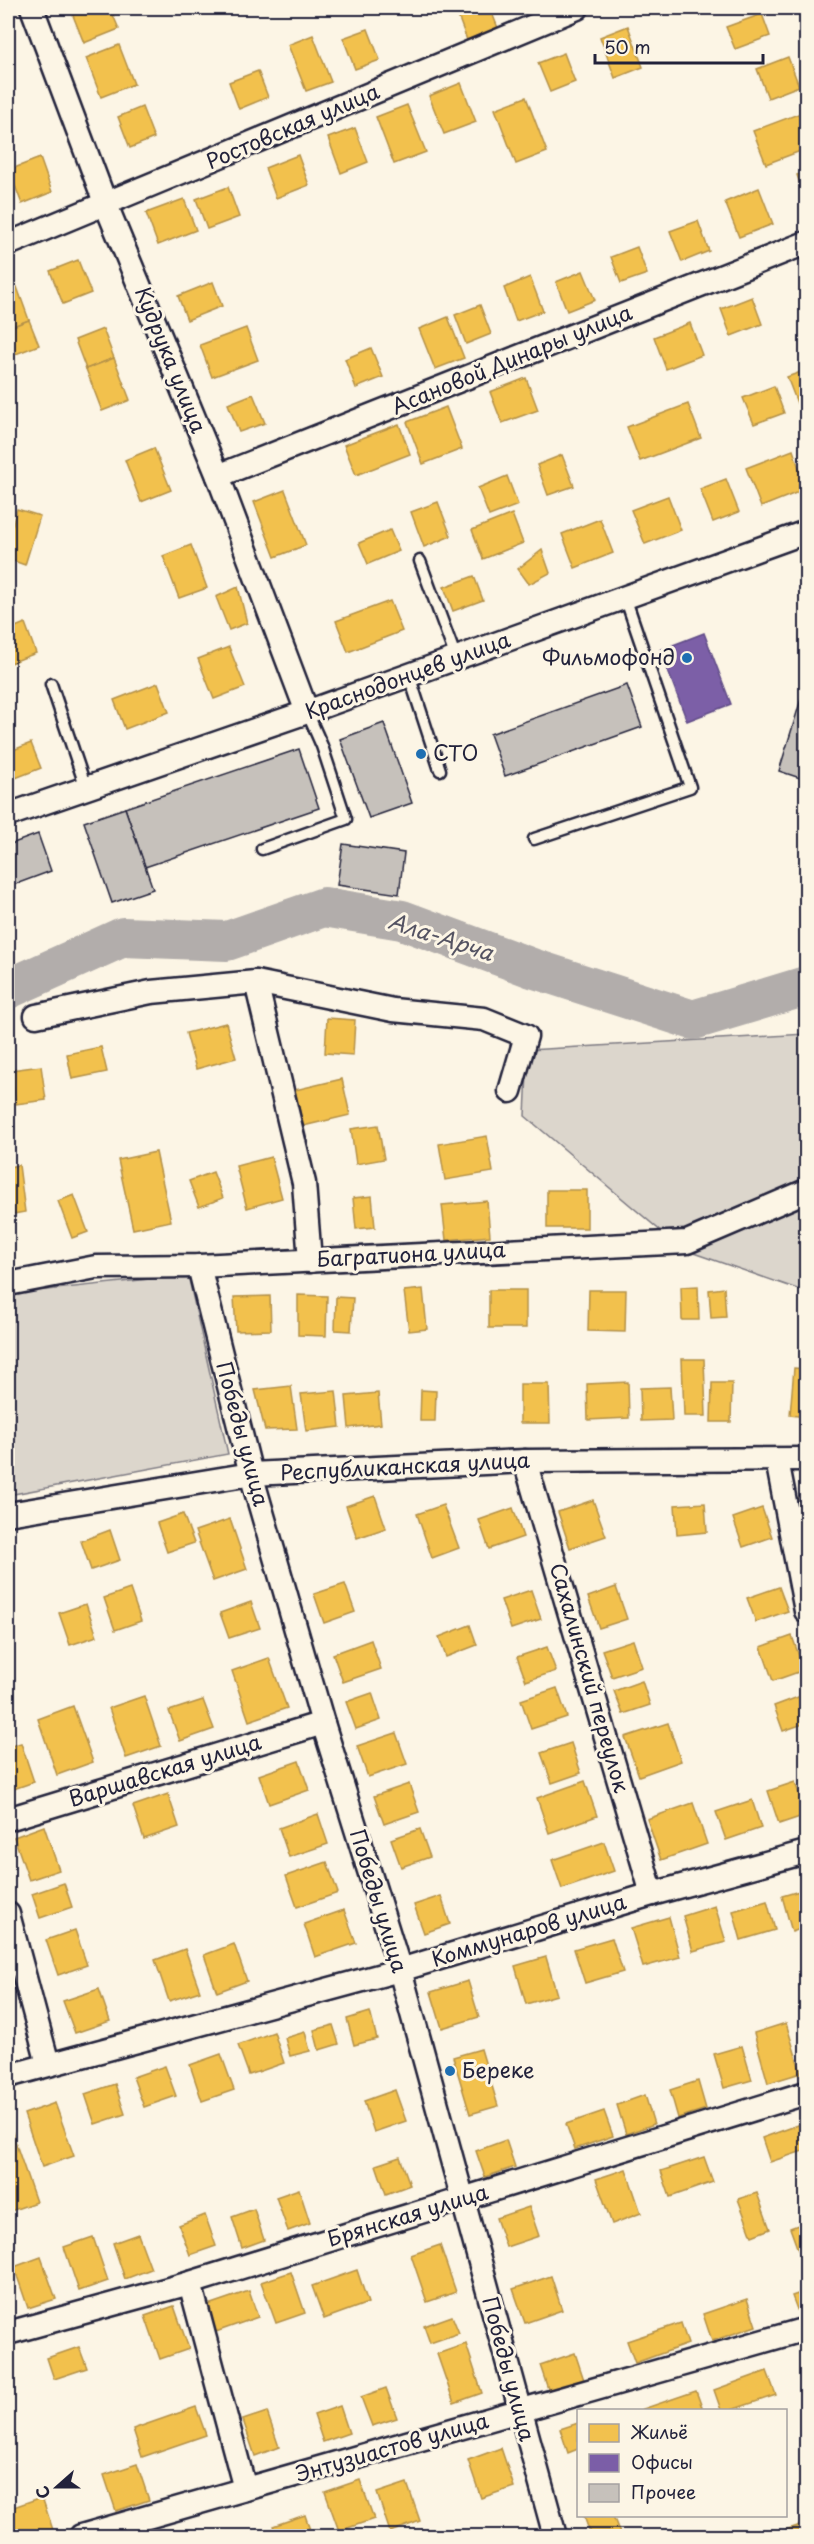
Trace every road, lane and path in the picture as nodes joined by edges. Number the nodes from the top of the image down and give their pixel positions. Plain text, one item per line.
1 (32, 8) edge
2 (577, 8) edge
3 (106, 205) junction
4 (807, 243) edge
5 (8, 244) edge
6 (218, 476) junction
7 (807, 532) edge
8 (420, 561) dead end
9 (625, 597) junction
10 (456, 658) junction
11 (409, 675) junction
12 (51, 684) dead end
13 (307, 712) junction
14 (440, 770) dead end
15 (86, 788) junction
16 (8, 815) edge
17 (534, 839) dead end
18 (262, 849) dead end
19 (256, 982) junction
20 (36, 1016) dead end
21 (510, 1091) dead end
22 (807, 1191) edge
23 (310, 1261) junction
24 (199, 1266) junction
25 (8, 1284) edge
26 (807, 1459) edge
27 (777, 1460) junction
28 (525, 1461) junction
29 (251, 1474) junction
30 (8, 1514) edge
31 (807, 1611) edge
32 (323, 1723) junction
33 (8, 1819) edge
34 (807, 1852) edge
35 (652, 1894) junction
36 (8, 1914) edge
37 (400, 1970) junction
38 (48, 2064) junction
39 (8, 2076) edge
40 (807, 2093) edge
41 (463, 2199) junction
42 (190, 2283) junction
43 (807, 2329) edge
44 (8, 2333) edge
45 (519, 2411) junction
46 (245, 2489) junction
47 (81, 2536) edge
48 (555, 2536) edge

1 - 3 street, Кудрука улица
2 - 3 street, Ростовская улица
3 - 5 street, Ростовская улица
3 - 6 street, Кудрука улица
4 - 6 street, Асановой Динары улица
6 - 13 street, Кудрука улица
7 - 9 street, Краснодонцев улица
8 - 10 lane
9 - 10 street, Краснодонцев улица
9 - 17 lane
10 - 11 street, Краснодонцев улица
11 - 13 street, Краснодонцев улица
11 - 14 lane
12 - 15 lane
13 - 15 street, Краснодонцев улица
13 - 18 lane
15 - 16 street, Краснодонцев улица
19 - 20 street
19 - 21 street
19 - 23 street
22 - 23 street, Багратиона улица
23 - 24 street, Багратиона улица
24 - 25 street, Багратиона улица
24 - 29 street, Победы улица
26 - 27 street, Республиканская улица
27 - 28 street, Республиканская улица
27 - 31 street
28 - 29 street, Республиканская улица
28 - 35 street, Сахалинский переулок
29 - 30 street, Республиканская улица
29 - 32 street, Победы улица
32 - 33 street, Варшавская улица
32 - 37 street, Победы улица
34 - 35 street, Коммунаров улица
35 - 37 street, Коммунаров улица
36 - 38 street
37 - 38 street, Коммунаров улица
37 - 41 street, Победы улица
38 - 39 street, Коммунаров улица
40 - 41 street, Брянская улица
41 - 42 street, Брянская улица
41 - 45 street, Победы улица
42 - 44 street, Брянская улица
42 - 46 street
43 - 45 street, Энтузиастов улица
45 - 46 street, Энтузиастов улица
45 - 48 street, Победы улица
46 - 47 street, Энтузиастов улица

